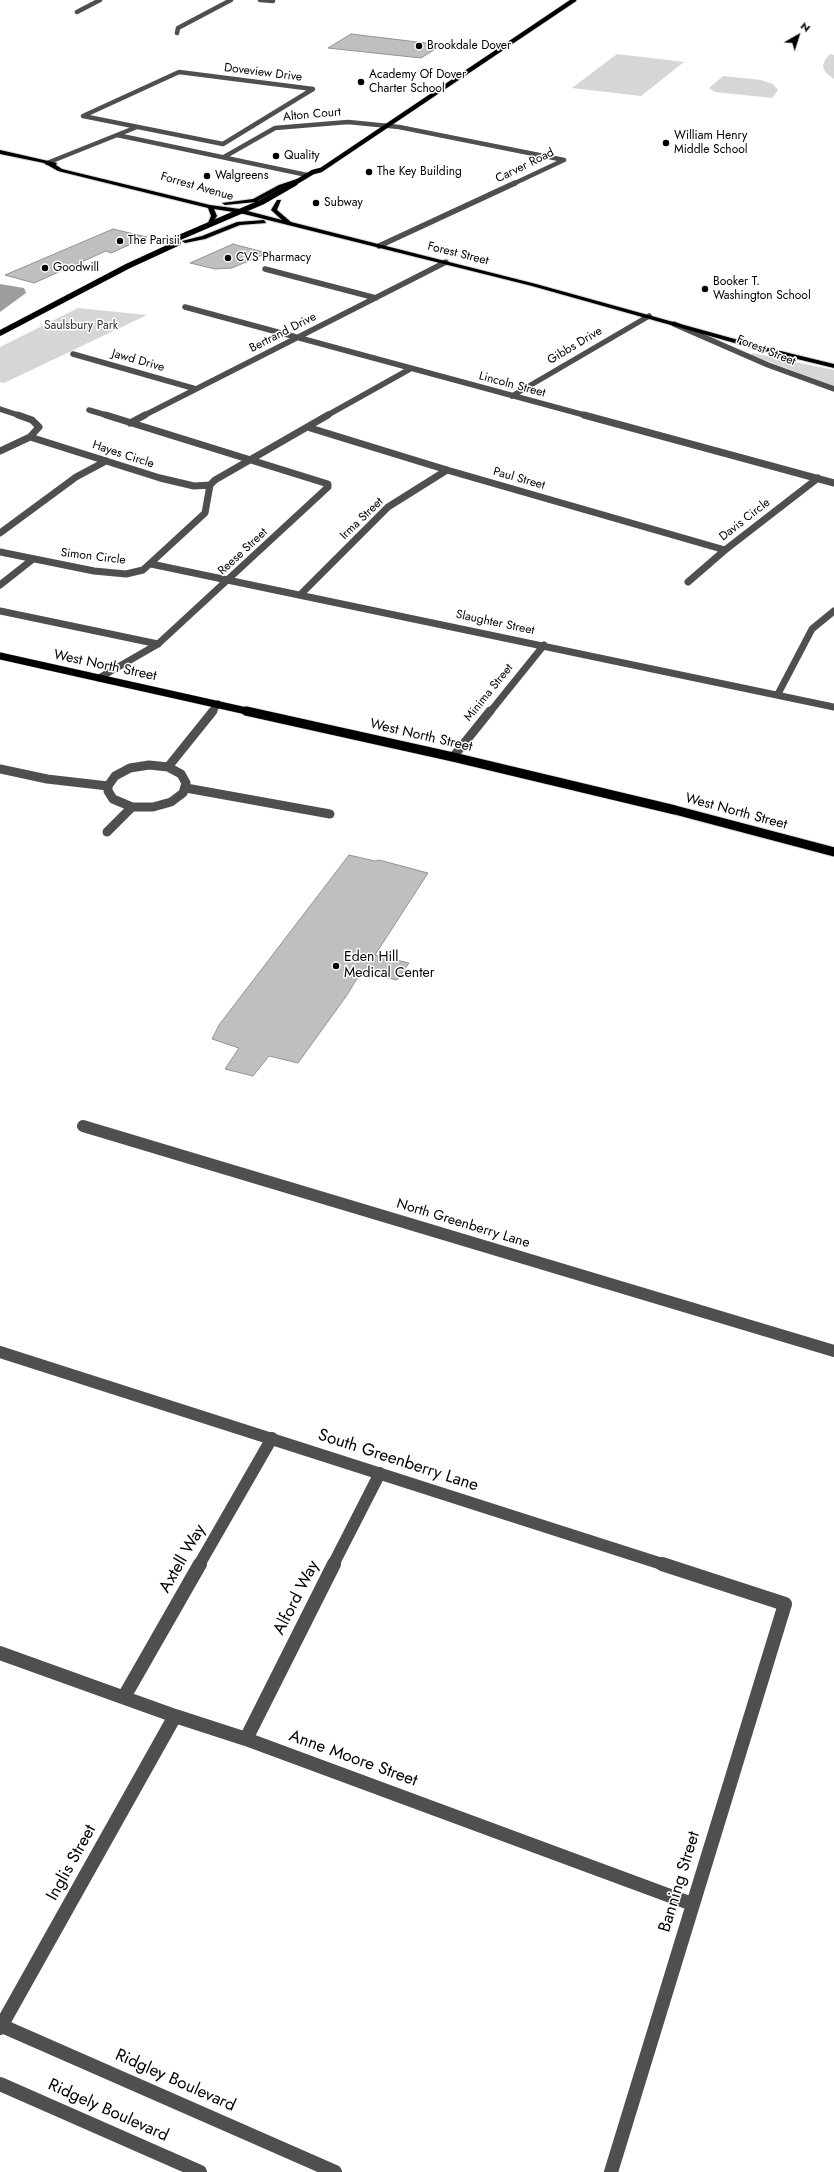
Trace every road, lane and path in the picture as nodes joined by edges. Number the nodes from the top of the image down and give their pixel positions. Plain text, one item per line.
1 (100, 0) edge
2 (231, 0) edge
3 (260, 0) edge
4 (574, 0) edge
5 (273, 1) dead end
6 (77, 12) dead end
7 (177, 33) dead end
8 (254, 125) junction
9 (386, 125) junction
10 (261, 126) dead end
11 (137, 127) junction
12 (268, 127) dead end
13 (275, 128) junction
14 (117, 135) junction
15 (0, 152) edge
16 (224, 157) junction
17 (47, 163) junction
18 (321, 170) junction
19 (307, 175) junction
20 (298, 181) junction
21 (296, 190) dead end
22 (286, 196) dead end
23 (279, 201) junction
24 (219, 202) junction
25 (210, 207) junction
26 (240, 211) junction
27 (250, 214) junction
28 (209, 224) junction
29 (291, 224) junction
30 (185, 241) junction
31 (173, 244) junction
32 (379, 246) junction
33 (446, 262) junction
34 (265, 269) dead end
35 (376, 298) junction
36 (185, 307) dead end
37 (649, 316) junction
38 (669, 322) junction
39 (0, 333) edge
40 (297, 338) junction
41 (73, 354) dead end
42 (834, 366) edge
43 (410, 369) junction
44 (834, 389) edge
45 (196, 390) junction
46 (512, 396) junction
47 (0, 409) edge
48 (89, 410) dead end
49 (130, 423) junction
50 (307, 427) junction
51 (30, 437) junction
52 (0, 451) edge
53 (249, 460) junction
54 (106, 462) junction
55 (447, 470) junction
56 (818, 478) junction
57 (834, 483) edge
58 (210, 485) junction
59 (0, 533) edge
60 (725, 550) junction
61 (0, 552) edge
62 (33, 559) junction
63 (151, 564) junction
64 (229, 580) junction
65 (688, 582) dead end
66 (0, 585) edge
67 (301, 594) junction
68 (0, 611) edge
69 (834, 611) edge
70 (158, 644) junction
71 (544, 645) junction
72 (0, 656) edge
73 (99, 678) junction
74 (778, 694) junction
75 (218, 704) junction
76 (834, 707) edge
77 (453, 757) junction
78 (168, 767) junction
79 (0, 769) edge
80 (108, 786) junction
81 (186, 788) junction
82 (132, 807) junction
83 (330, 814) dead end
84 (107, 832) dead end
85 (834, 852) edge
86 (83, 1126) dead end
87 (834, 1351) edge
88 (0, 1352) edge
89 (272, 1438) junction
90 (380, 1473) junction
91 (785, 1604) joint
92 (0, 1653) edge
93 (124, 1697) junction
94 (175, 1716) junction
95 (246, 1739) junction
96 (692, 1904) junction
97 (0, 2026) edge
98 (0, 2084) edge
99 (200, 2172) edge
100 (335, 2172) edge
101 (611, 2172) edge

1 - 6 street
2 - 7 street
3 - 5 street
4 - 9 main road
8 - 10 street
8 - 11 street, Doveview Drive
8 - 11 street, Doveview Drive
9 - 13 street, Alton Court
9 - 18 main road
9 - 32 street, Carver Road
11 - 14 street
12 - 13 street
13 - 16 street, Alton Court
14 - 16 street
14 - 17 street
15 - 17 highway, Forrest Avenue
16 - 19 street
17 - 24 highway, Forrest Avenue
17 - 25 highway, Forrest Avenue
18 - 19 main road
18 - 21 main road
19 - 20 main road
20 - 24 highway
20 - 26 main road
22 - 23 main road
23 - 27 main road
23 - 29 highway
24 - 26 highway, Forrest Avenue
25 - 26 highway, Forrest Avenue
25 - 28 highway
26 - 27 highway, Forest Street
26 - 28 main road
27 - 29 highway, Forest Street
27 - 30 main road
28 - 31 main road
29 - 30 highway
29 - 32 highway, Forest Street
30 - 31 main road
31 - 39 main road
32 - 33 highway, Forest Street
33 - 35 street, Bertrand Drive
33 - 37 highway, Forest Street
34 - 35 street
35 - 40 street, Bertrand Drive
36 - 40 street, Lincoln Street
37 - 38 highway, Forest Street
37 - 46 street, Gibbs Drive
38 - 42 highway, Forest Street
38 - 44 street, Forest Street
40 - 43 street, Lincoln Street
40 - 45 street, Bertrand Drive
41 - 45 street, Jawd Drive
43 - 46 street, Lincoln Street
43 - 50 street
45 - 49 street, Bertrand Drive
46 - 56 street, Lincoln Street
47 - 51 street
48 - 49 street, Reese Street
49 - 53 street, Reese Street
50 - 53 street
50 - 55 street, Paul Street
51 - 52 street
51 - 54 street, Hayes Circle
53 - 58 street
53 - 64 street, Reese Street
54 - 58 street, Hayes Circle
54 - 59 street
55 - 60 street, Paul Street
55 - 67 street, Irma Street
56 - 57 street, Lincoln Street
56 - 60 street, Davis Circle
58 - 63 street, Simon Circle
60 - 65 street, Davis Circle
61 - 62 street, Simon Circle
62 - 63 street, Simon Circle
62 - 66 street
63 - 64 street, Slaughter Street
64 - 67 street, Slaughter Street
64 - 70 street, Reese Street
67 - 71 street, Slaughter Street
68 - 70 street
69 - 74 street
70 - 73 street, Reese Street
71 - 74 street, Slaughter Street
71 - 77 street, Minima Street
72 - 73 main road, West North Street
73 - 75 main road, West North Street
74 - 76 street, Slaughter Street
75 - 77 main road, West North Street
75 - 78 street
77 - 85 main road, West North Street
78 - 80 street
78 - 81 street
79 - 80 street
80 - 82 street
81 - 82 street
81 - 83 street
82 - 84 street
86 - 87 street, North Greenberry Lane
88 - 89 street, South Greenberry Lane
89 - 90 street, South Greenberry Lane
89 - 93 street, Axtell Way
90 - 91 street, South Greenberry Lane
90 - 95 street, Alford Way
91 - 96 street, Banning Street
92 - 93 street, Anne Moore Street
93 - 94 street, Anne Moore Street
94 - 95 street, Anne Moore Street
94 - 97 street, Inglis Street
95 - 96 street, Anne Moore Street
96 - 101 street, Banning Street
97 - 100 street, Ridgley Boulevard
98 - 99 street, Ridgely Boulevard

